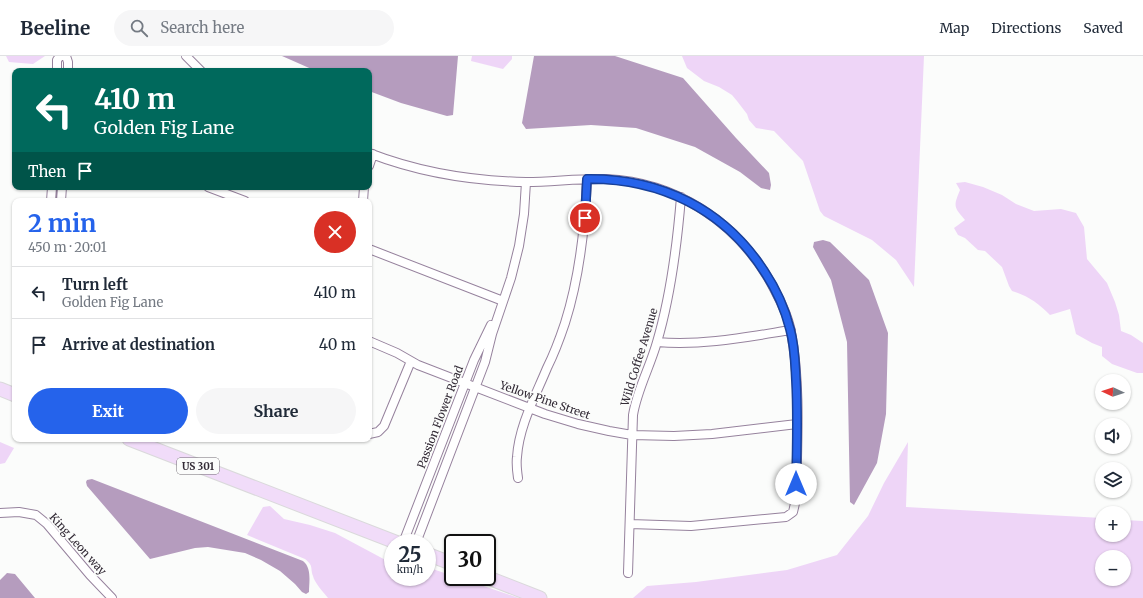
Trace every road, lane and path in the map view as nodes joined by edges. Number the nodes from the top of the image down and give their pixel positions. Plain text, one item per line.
1 (60, 56) edge
2 (66, 56) edge
3 (186, 56) edge
4 (57, 68) edge
5 (68, 68) edge
6 (195, 68) edge
7 (372, 154) edge
8 (587, 179) junction
9 (526, 182) junction
10 (216, 190) edge
11 (681, 197) junction
12 (237, 198) edge
13 (372, 250) edge
14 (503, 301) junction
15 (791, 330) junction
16 (372, 342) edge
17 (657, 342) junction
18 (411, 361) junction
19 (465, 383) junction
20 (476, 386) junction
21 (0, 389) edge
22 (12, 394) edge
23 (530, 408) junction
24 (797, 424) junction
25 (372, 433) edge
26 (632, 435) junction
27 (137, 442) edge
28 (518, 478) dead end
29 (0, 513) edge
30 (630, 524) junction
31 (406, 534) edge
32 (419, 534) edge
33 (384, 538) edge
34 (628, 573) dead end
35 (496, 581) edge
36 (112, 598) edge
37 (540, 598) edge

1 - 4 street
2 - 5 street
3 - 6 street
7 - 9 street
8 - 9 street
8 - 11 street
8 - 23 street
9 - 14 street, Passion Flower Road
10 - 12 street
11 - 15 street
11 - 17 street, Wild Coffee Avenue
13 - 14 street
14 - 19 street, Passion Flower Road
14 - 20 street, Passion Flower Road
15 - 17 street
15 - 24 street
16 - 18 street, Yellow Pine Street
17 - 26 street, Wild Coffee Avenue
18 - 19 street, Yellow Pine Street
18 - 25 street
19 - 20 street, Yellow Pine Street
19 - 31 street, Passion Flower Road
20 - 23 street, Yellow Pine Street
20 - 32 street, Passion Flower Road
21 - 22 main road
23 - 26 street, Yellow Pine Street
23 - 28 street
24 - 26 street, Yellow Pine Street
24 - 30 street
26 - 30 street, Wild Coffee Avenue
27 - 33 main road, US 301
29 - 36 street, King Leon way
30 - 34 street, Wild Coffee Avenue
35 - 37 main road

